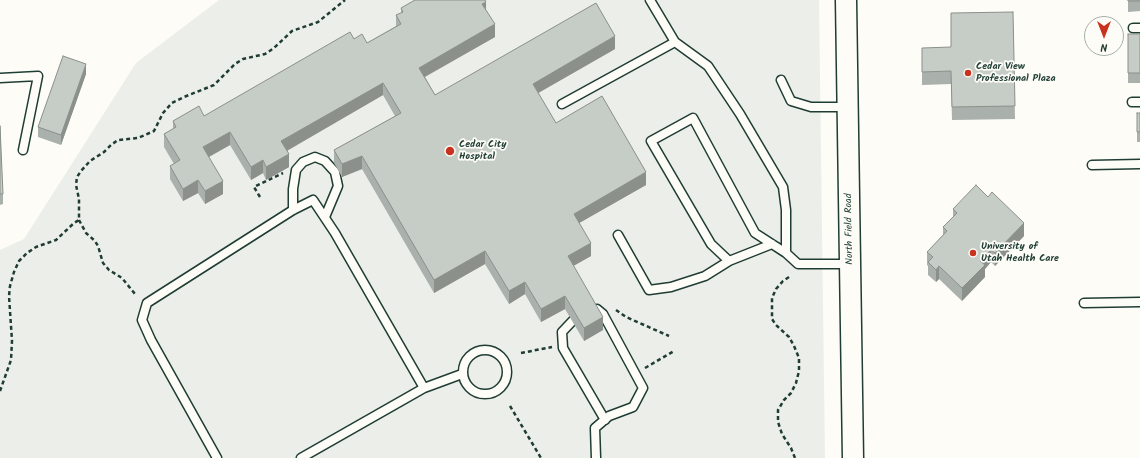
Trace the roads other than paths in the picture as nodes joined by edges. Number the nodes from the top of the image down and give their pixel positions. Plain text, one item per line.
1 (650, 0) edge
2 (846, 0) edge
3 (675, 42) junction
4 (0, 78) edge
5 (781, 80) dead end
6 (562, 104) dead end
7 (848, 107) junction
8 (23, 150) dead end
9 (1140, 164) edge
10 (1092, 165) dead end
11 (293, 210) junction
12 (325, 217) junction
13 (618, 235) dead end
14 (772, 244) junction
15 (786, 253) junction
16 (729, 261) junction
17 (850, 264) junction
18 (1140, 302) edge
19 (1084, 303) dead end
20 (462, 374) junction
21 (424, 388) junction
22 (604, 420) junction
23 (217, 458) edge
24 (301, 458) edge
25 (596, 458) edge
26 (853, 458) edge

1 - 3 lane
2 - 7 street, North Field Road
3 - 6 lane
3 - 15 lane
4 - 8 lane
5 - 7 lane
7 - 17 street, North Field Road
9 - 10 lane
11 - 12 lane
11 - 12 lane
11 - 23 lane
12 - 21 lane
13 - 16 lane
14 - 15 lane
14 - 16 lane
14 - 16 lane
15 - 17 lane
17 - 26 street, North Field Road
18 - 19 lane
20 - 20 lane
20 - 21 lane
21 - 24 lane
22 - 22 lane
22 - 25 lane

